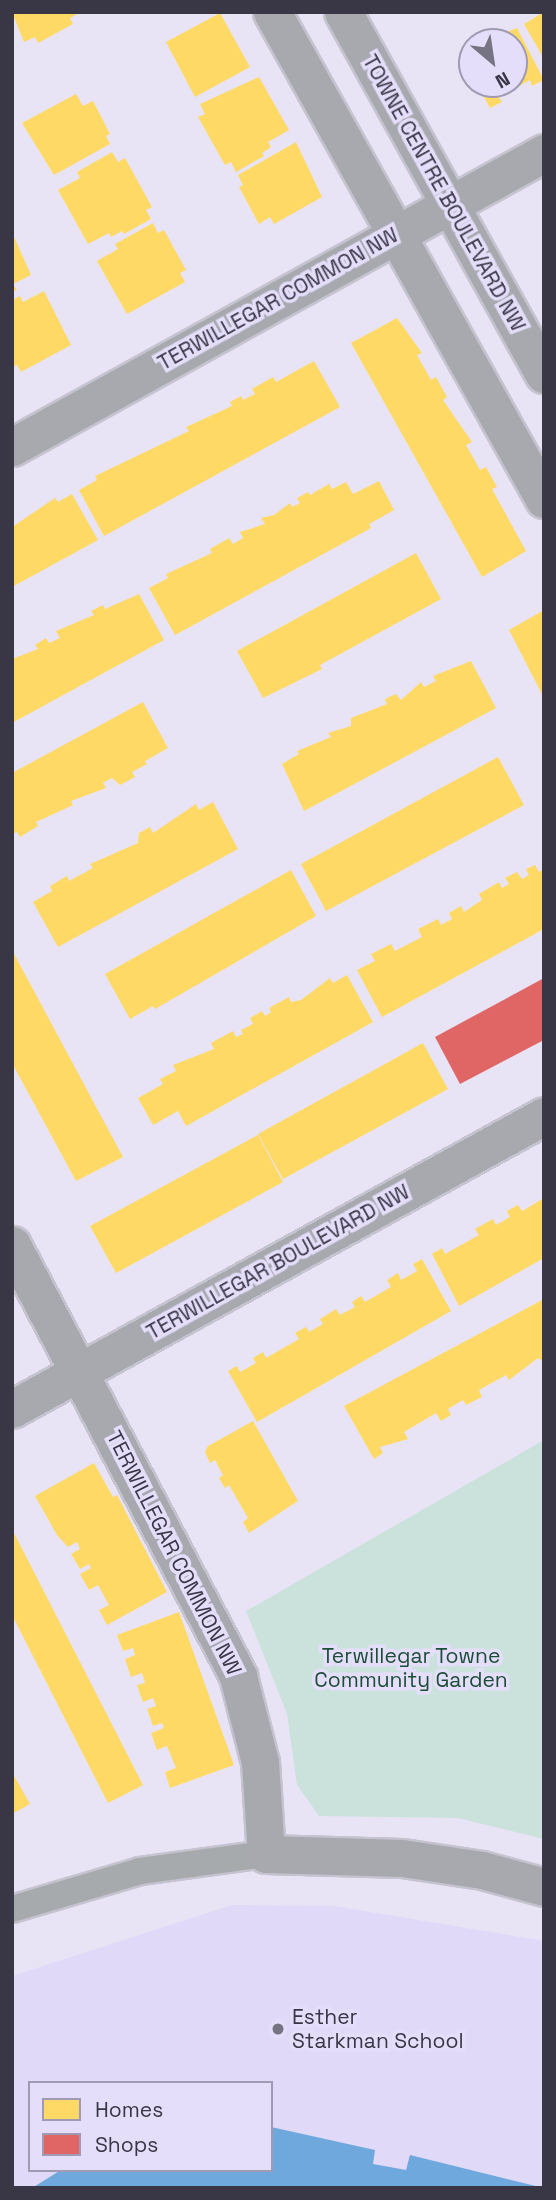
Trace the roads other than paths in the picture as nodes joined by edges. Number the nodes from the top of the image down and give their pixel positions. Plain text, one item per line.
1 (272, 12) edge
2 (343, 12) edge
3 (544, 153) edge
4 (450, 204) junction
5 (395, 234) junction
6 (544, 374) edge
7 (12, 447) edge
8 (544, 499) edge
9 (544, 1116) edge
10 (12, 1245) edge
11 (80, 1370) junction
12 (12, 1409) edge
13 (266, 1854) junction
14 (544, 1887) edge
15 (12, 1909) edge

1 - 5 street
2 - 4 street, TOWNE CENTRE BOULEVARD NW
3 - 4 street, TERWILLEGAR COMMON NW
4 - 5 street, TERWILLEGAR COMMON NW
4 - 6 street, TOWNE CENTRE BOULEVARD NW
5 - 7 street, TERWILLEGAR COMMON NW
5 - 8 street
9 - 11 street, TERWILLEGAR BOULEVARD NW
10 - 11 street, TERWILLEGAR COMMON NW
11 - 12 street, TERWILLEGAR BOULEVARD NW
11 - 13 street, TERWILLEGAR COMMON NW
13 - 14 street
13 - 15 street

